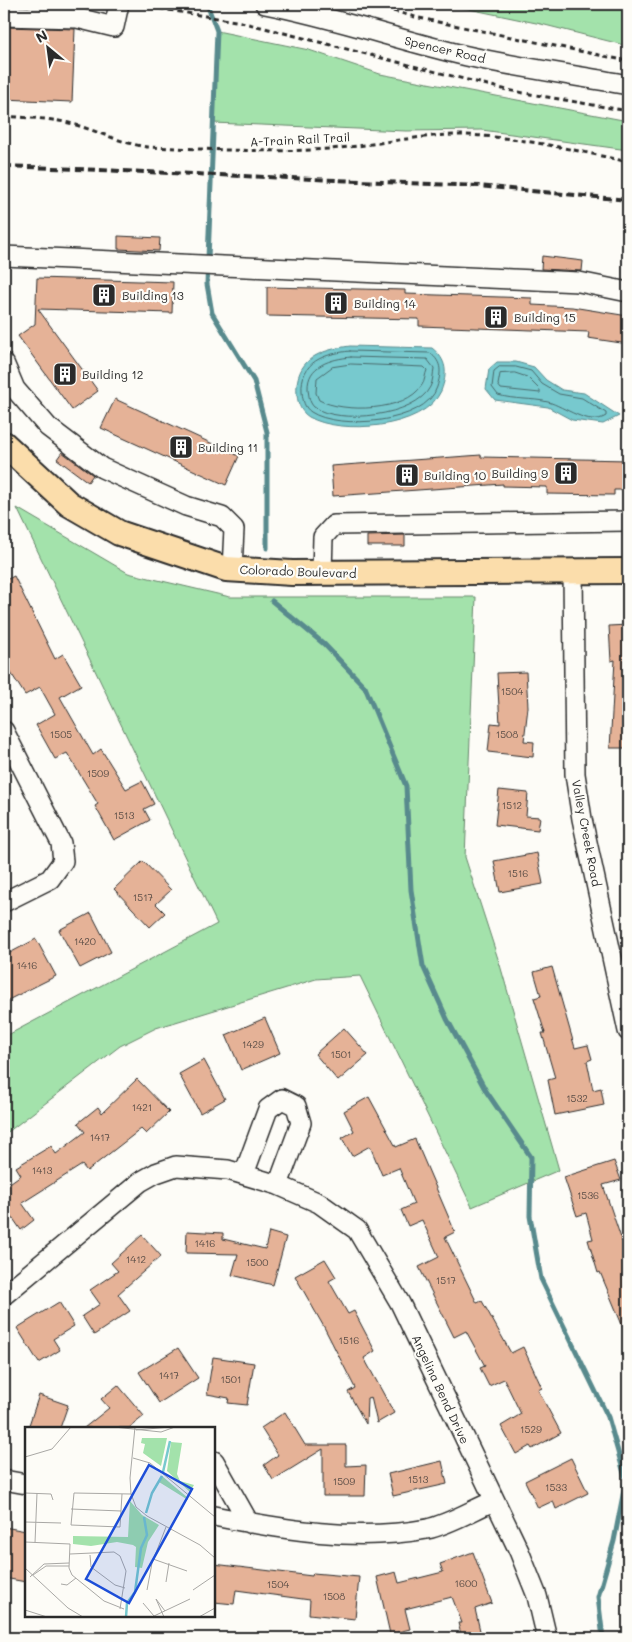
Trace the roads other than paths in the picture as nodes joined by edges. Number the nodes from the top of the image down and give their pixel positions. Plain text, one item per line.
1 (119, 4) edge
2 (265, 4) edge
3 (4, 16) edge
4 (628, 85) edge
5 (4, 256) edge
6 (628, 292) edge
7 (4, 363) edge
8 (4, 444) edge
9 (628, 521) edge
10 (232, 569) junction
11 (628, 571) edge
12 (573, 572) junction
13 (322, 573) junction
14 (4, 731) edge
15 (4, 902) edge
16 (627, 1021) edge
17 (244, 1174) junction
18 (278, 1185) junction
19 (4, 1296) edge
20 (215, 1463) edge
21 (4, 1480) edge
22 (25, 1484) edge
23 (494, 1501) junction
24 (215, 1516) edge
25 (249, 1523) junction
26 (547, 1638) edge

1 - 3 street
2 - 4 street, Spencer Road
5 - 6 street
7 - 10 street
8 - 10 main road, Colorado Boulevard
9 - 13 street
10 - 13 main road, Colorado Boulevard
11 - 12 main road, Colorado Boulevard
12 - 13 main road, Colorado Boulevard
12 - 16 street, Valley Creek Road
14 - 15 street
17 - 18 street, Angelina Bend Drive
17 - 18 street
17 - 19 street, Angelina Bend Drive
18 - 23 street, Angelina Bend Drive
20 - 25 street
21 - 22 street
23 - 25 street
23 - 26 street, Angelina Bend Drive
24 - 25 street

